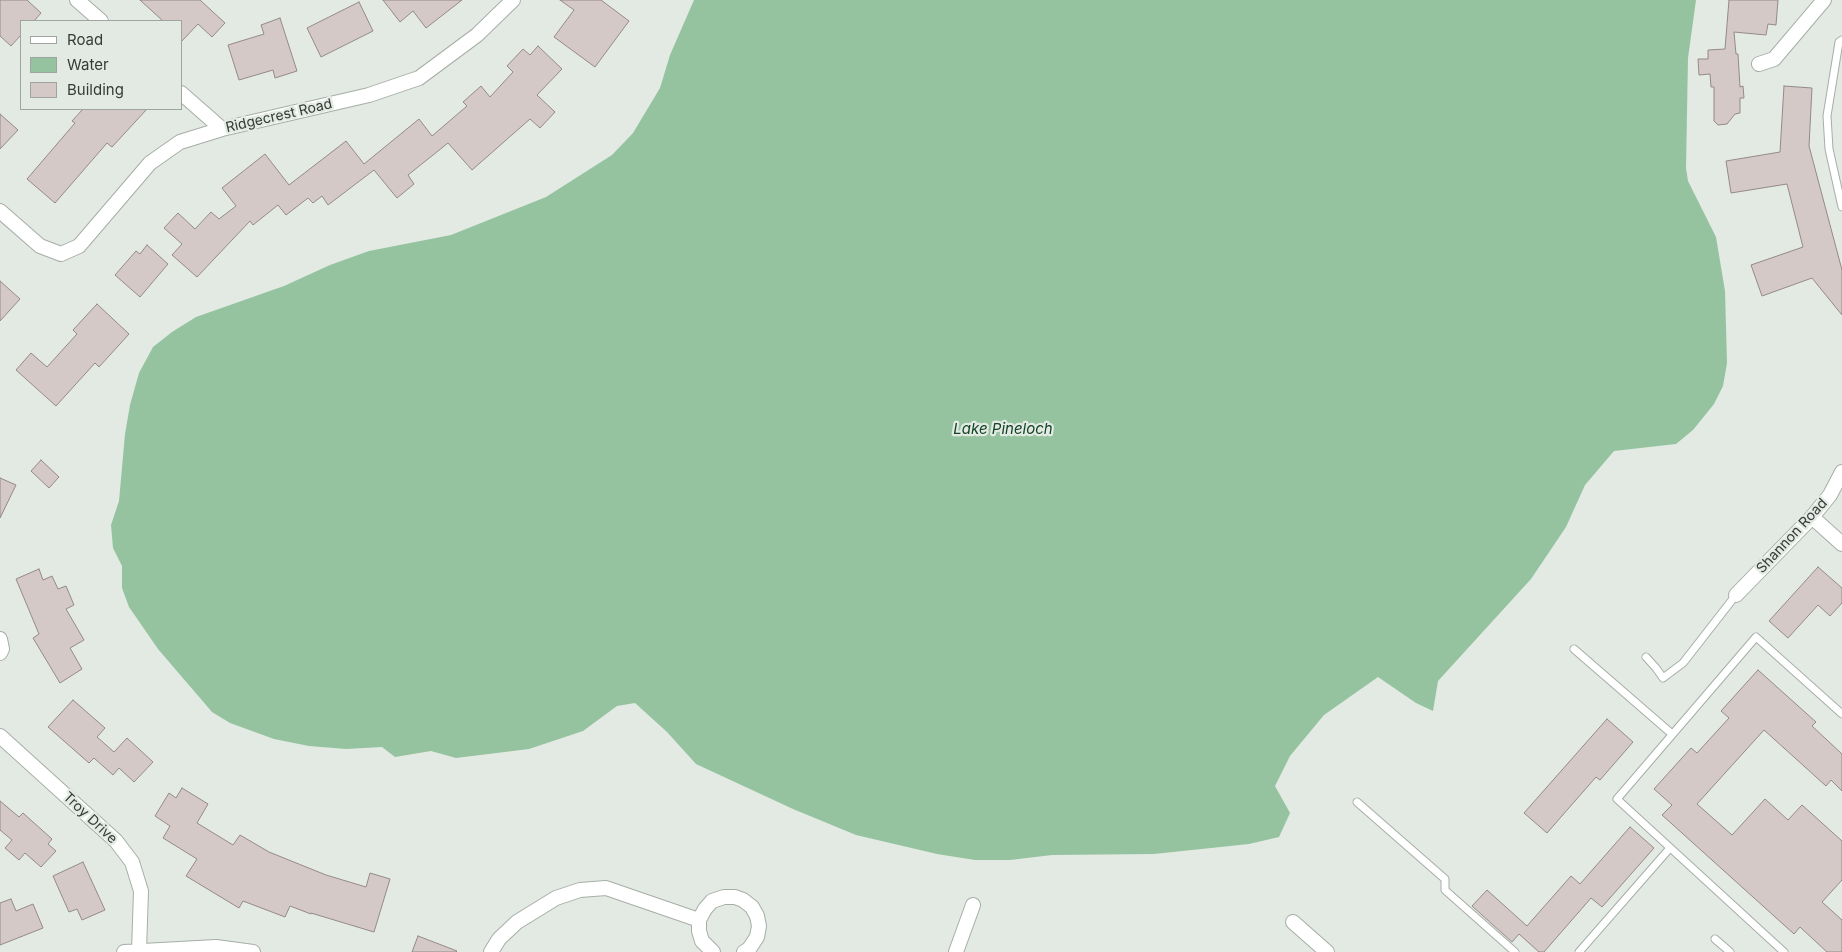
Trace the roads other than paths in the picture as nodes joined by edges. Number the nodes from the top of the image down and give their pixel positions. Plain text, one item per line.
1 (77, 0) edge
2 (513, 0) edge
3 (1824, 0) edge
4 (100, 20) edge
5 (1842, 40) edge
6 (1759, 64) dead end
7 (182, 93) edge
8 (222, 129) junction
9 (1841, 195) edge
10 (1842, 207) edge
11 (0, 210) edge
12 (1842, 472) edge
13 (1812, 517) junction
14 (1842, 544) edge
15 (1736, 595) joint
16 (0, 639) edge
17 (1574, 649) dead end
18 (0, 653) edge
19 (1646, 657) dead end
20 (1842, 714) edge
21 (1672, 734) junction
22 (0, 736) edge
23 (1357, 802) dead end
24 (1670, 848) junction
25 (973, 905) dead end
26 (699, 920) junction
27 (1293, 922) dead end
28 (1715, 938) dead end
29 (139, 951) edge
30 (1727, 951) edge
31 (124, 952) edge
32 (253, 952) edge
33 (491, 952) edge
34 (713, 952) edge
35 (744, 952) edge
36 (956, 952) edge
37 (1326, 952) edge
38 (1515, 952) edge
39 (1579, 952) edge
40 (1784, 952) edge

1 - 4 street
2 - 8 street, Ridgecrest Road
3 - 6 street
5 - 9 lane
7 - 8 street
8 - 11 street, Ridgecrest Road
9 - 10 lane
12 - 13 street, Shannon Road
13 - 14 street
13 - 15 street, Shannon Road
15 - 19 lane
16 - 18 street
17 - 21 lane
20 - 21 lane
21 - 24 lane
22 - 29 street, Troy Drive
23 - 38 lane
24 - 39 lane
24 - 40 lane
25 - 36 street
26 - 33 street
26 - 34 street
26 - 35 street
27 - 37 street
28 - 30 lane
29 - 31 street
29 - 32 street

